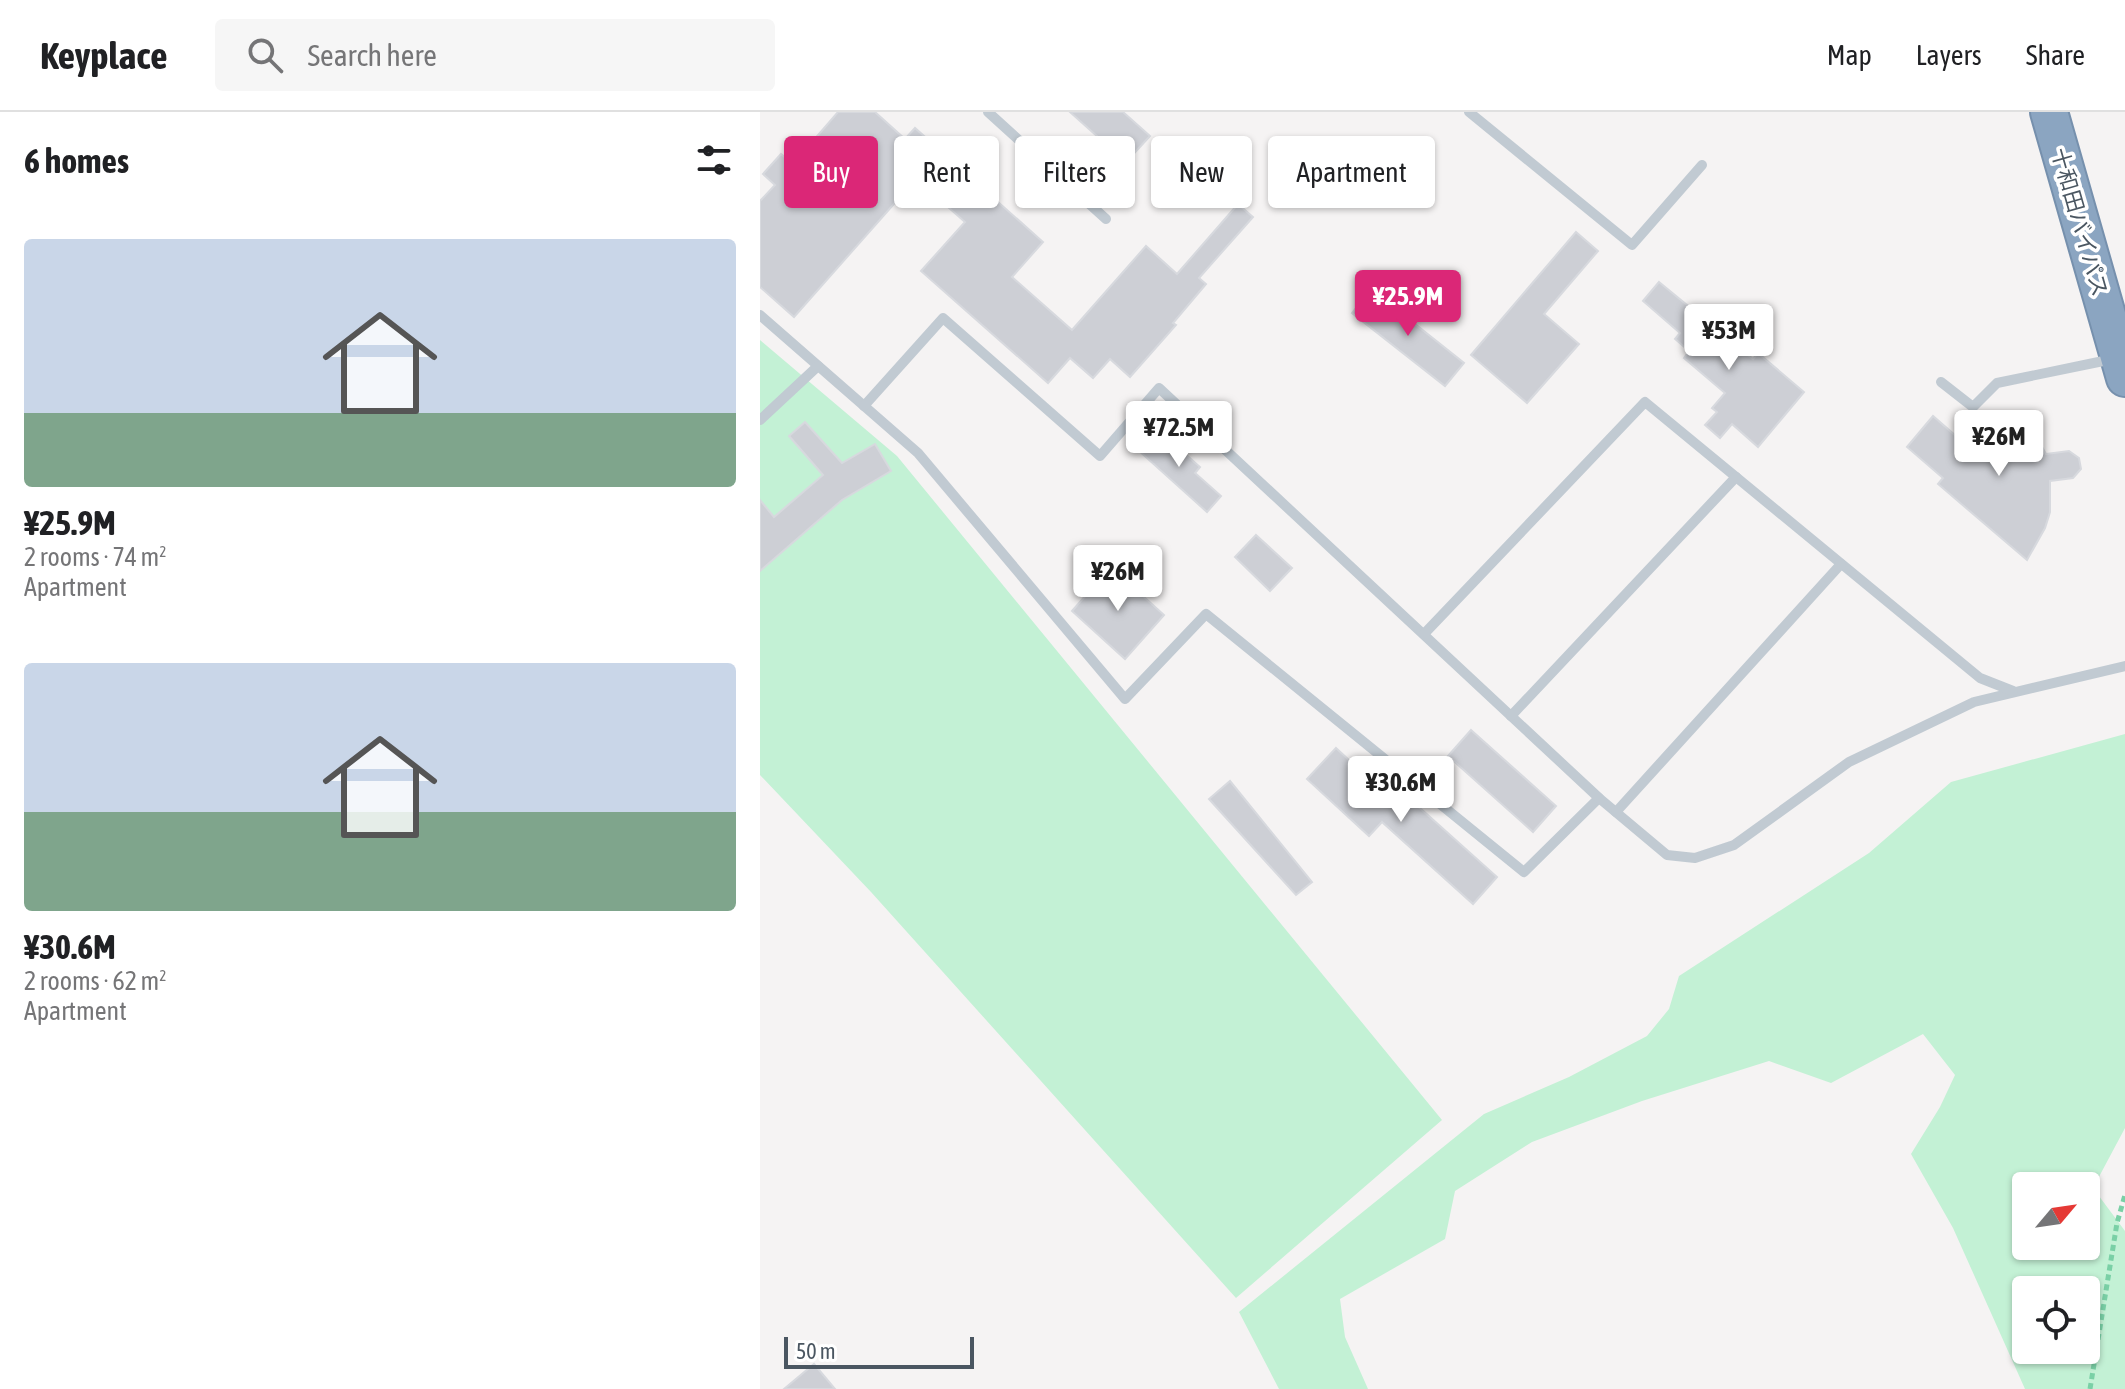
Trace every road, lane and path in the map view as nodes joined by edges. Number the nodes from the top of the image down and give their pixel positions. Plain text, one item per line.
1 (988, 112) edge
2 (1469, 112) edge
3 (2049, 112) edge
4 (1702, 165) dead end
5 (1106, 219) dead end
6 (760, 315) edge
7 (818, 366) junction
8 (2122, 368) edge
9 (1941, 382) dead end
10 (864, 406) junction
11 (760, 420) edge
12 (1736, 477) junction
13 (1841, 564) junction
14 (1424, 634) junction
15 (2125, 666) edge
16 (2015, 692) junction
17 (1511, 716) junction
18 (1599, 798) junction
19 (1616, 812) junction
20 (2125, 1195) edge
21 (2090, 1389) edge

1 - 5 lane
2 - 4 lane
3 - 8 highway, 十和田バイパス
6 - 7 lane
7 - 10 lane
7 - 11 lane
8 - 9 lane
10 - 14 lane
10 - 18 lane
12 - 13 lane
12 - 14 lane
12 - 17 lane
13 - 16 lane
13 - 19 lane
14 - 17 lane
15 - 16 lane
16 - 19 lane
17 - 18 lane
18 - 19 lane
20 - 21 path

